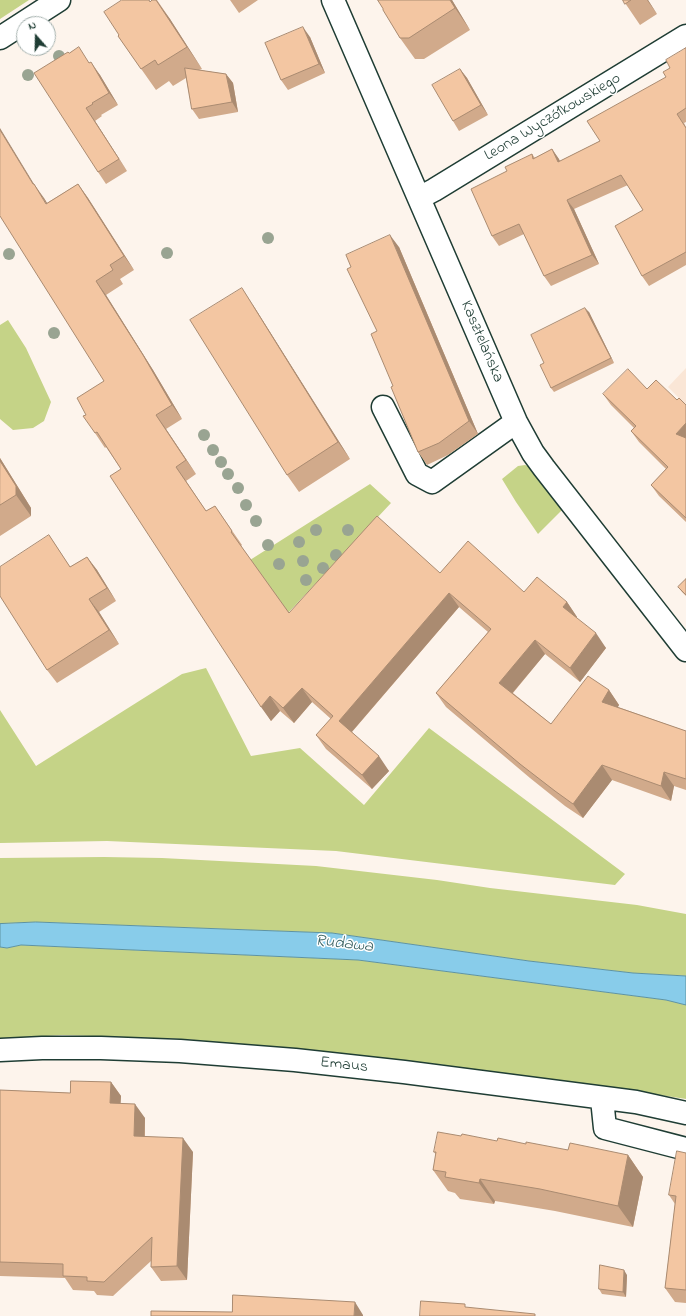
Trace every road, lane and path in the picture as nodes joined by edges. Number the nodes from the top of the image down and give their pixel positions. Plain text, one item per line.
1 (59, 0) edge
2 (333, 0) edge
3 (686, 36) edge
4 (0, 38) edge
5 (419, 198) junction
6 (383, 407) dead end
7 (516, 422) junction
8 (686, 650) edge
9 (0, 1050) edge
10 (602, 1099) junction
11 (686, 1113) edge
12 (686, 1149) edge

1 - 4 street
2 - 5 street, Kasztelańska
3 - 5 street, Leona Wyczółkowskiego
5 - 7 street, Kasztelańska
6 - 7 street
7 - 8 street, Kasztelańska
9 - 10 street, Emaus
10 - 11 street, Emaus
10 - 12 street

